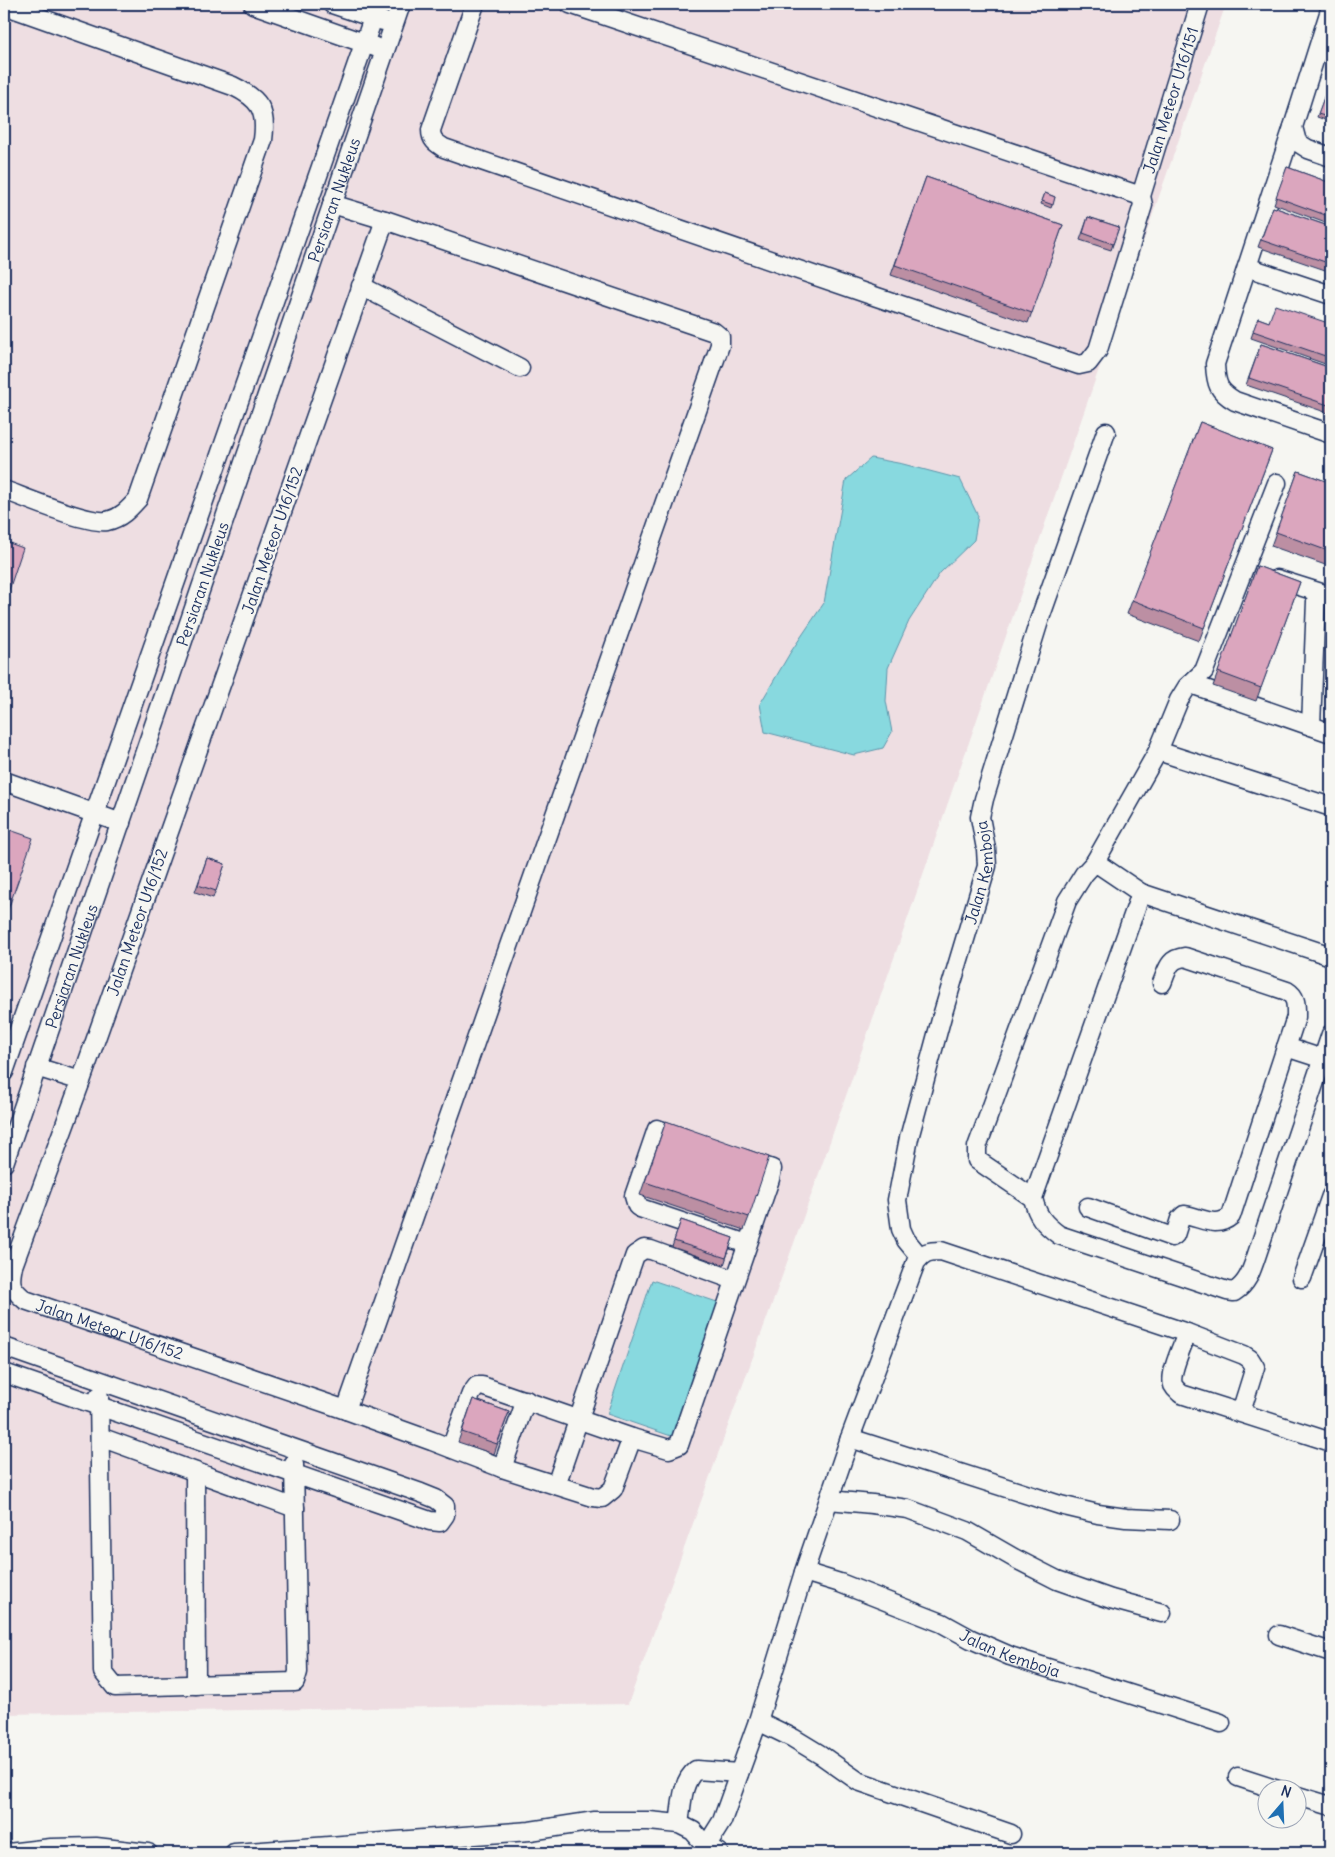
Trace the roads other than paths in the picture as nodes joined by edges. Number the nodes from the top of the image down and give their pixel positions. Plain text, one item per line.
1 (252, 4) edge
2 (332, 4) edge
3 (401, 4) edge
4 (475, 4) edge
5 (570, 4) edge
6 (1200, 4) edge
7 (4, 5) edge
8 (375, 11) edge
9 (1331, 12) edge
10 (394, 25) junction
11 (364, 43) junction
12 (385, 50) junction
13 (1295, 135) junction
14 (1331, 157) edge
15 (1141, 196) junction
16 (332, 204) junction
17 (385, 220) junction
18 (1247, 267) junction
19 (361, 286) junction
20 (1331, 295) edge
21 (520, 368) dead end
22 (1106, 432) dead end
23 (1331, 434) edge
24 (1277, 483) dead end
25 (4, 490) edge
26 (1244, 568) junction
27 (1325, 595) edge
28 (1191, 684) junction
29 (1312, 726) junction
30 (1331, 733) edge
31 (1158, 751) junction
32 (4, 781) edge
33 (1331, 806) edge
34 (95, 814) junction
35 (121, 823) junction
36 (1095, 862) junction
37 (1141, 893) junction
38 (1331, 956) edge
39 (1162, 983) dead end
40 (1331, 1034) edge
41 (1286, 1047) junction
42 (1323, 1058) junction
43 (36, 1067) junction
44 (4, 1072) edge
45 (81, 1081) junction
46 (701, 1144) edge
47 (728, 1153) edge
48 (4, 1163) edge
49 (1331, 1196) edge
50 (1033, 1198) junction
51 (1088, 1207) dead end
52 (747, 1244) junction
53 (920, 1257) junction
54 (1302, 1278) dead end
55 (734, 1280) junction
56 (1187, 1333) junction
57 (4, 1347) edge
58 (4, 1373) edge
59 (99, 1380) junction
60 (526, 1400) junction
61 (99, 1406) junction
62 (346, 1410) junction
63 (1242, 1412) junction
64 (579, 1419) junction
65 (100, 1437) junction
66 (632, 1438) junction
67 (850, 1438) junction
68 (1331, 1442) edge
69 (452, 1448) junction
70 (294, 1449) junction
71 (502, 1468) junction
72 (195, 1472) junction
73 (294, 1474) junction
74 (556, 1485) junction
75 (829, 1500) junction
76 (295, 1508) junction
77 (1170, 1520) dead end
78 (804, 1572) junction
79 (1162, 1613) dead end
80 (1279, 1635) dead end
81 (1331, 1652) edge
82 (196, 1685) junction
83 (758, 1721) junction
84 (1221, 1723) dead end
85 (739, 1773) junction
86 (1238, 1777) dead end
87 (1258, 1784) edge
88 (1308, 1799) edge
89 (1331, 1806) edge
90 (679, 1824) junction
91 (1011, 1834) dead end
92 (709, 1851) edge
93 (8, 1853) edge
94 (148, 1853) edge
95 (234, 1853) edge

1 - 11 street
2 - 8 street
3 - 10 street, Persiaran Nukleus
4 - 15 street, Jalan Meteor U16/151
5 - 15 street
6 - 15 street, Jalan Meteor U16/151
7 - 25 street
8 - 10 street
8 - 11 street, Persiaran Nukleus
9 - 13 street
10 - 12 street, Persiaran Nukleus
11 - 12 street
11 - 34 street, Persiaran Nukleus
12 - 16 street, Persiaran Nukleus
13 - 14 street
13 - 18 street
16 - 17 street
16 - 35 street, Persiaran Nukleus
17 - 19 street, Jalan Meteor U16/152
17 - 62 street
18 - 20 street
18 - 23 street
19 - 21 street
19 - 45 street, Jalan Meteor U16/152
22 - 53 street, Jalan Kemboja
24 - 26 street
26 - 27 street
26 - 28 street
27 - 29 street
28 - 29 street
28 - 31 street
29 - 30 street
31 - 33 street
31 - 36 street
32 - 34 street
34 - 35 street
34 - 44 street, Persiaran Nukleus
35 - 43 street, Persiaran Nukleus
36 - 37 street
36 - 50 street
37 - 38 street
37 - 50 street
39 - 41 street
40 - 42 street
41 - 42 street
41 - 51 street
42 - 50 street
43 - 45 street
43 - 48 street, Persiaran Nukleus
45 - 62 street, Jalan Meteor U16/152
46 - 52 street
47 - 52 street
49 - 54 street
52 - 55 street
53 - 56 street
53 - 67 street
55 - 64 street
55 - 66 street
56 - 63 street
56 - 63 street
57 - 59 street
58 - 61 street
59 - 61 street
59 - 70 street
60 - 64 street
60 - 69 street
60 - 71 street
61 - 65 street
61 - 73 street
62 - 69 street
63 - 68 street
64 - 66 street
64 - 74 street
65 - 72 street
65 - 82 street
66 - 74 street
67 - 75 street
67 - 77 street
69 - 71 street
70 - 73 street
70 - 73 street
71 - 74 street
72 - 76 street
72 - 82 street
73 - 76 street
75 - 78 street
75 - 79 street
76 - 82 street
78 - 83 street
78 - 84 street, Jalan Kemboja
80 - 81 street
83 - 85 street
83 - 91 street
85 - 90 street
85 - 92 street
86 - 87 street
88 - 89 street
90 - 92 street
90 - 95 street
93 - 94 street

